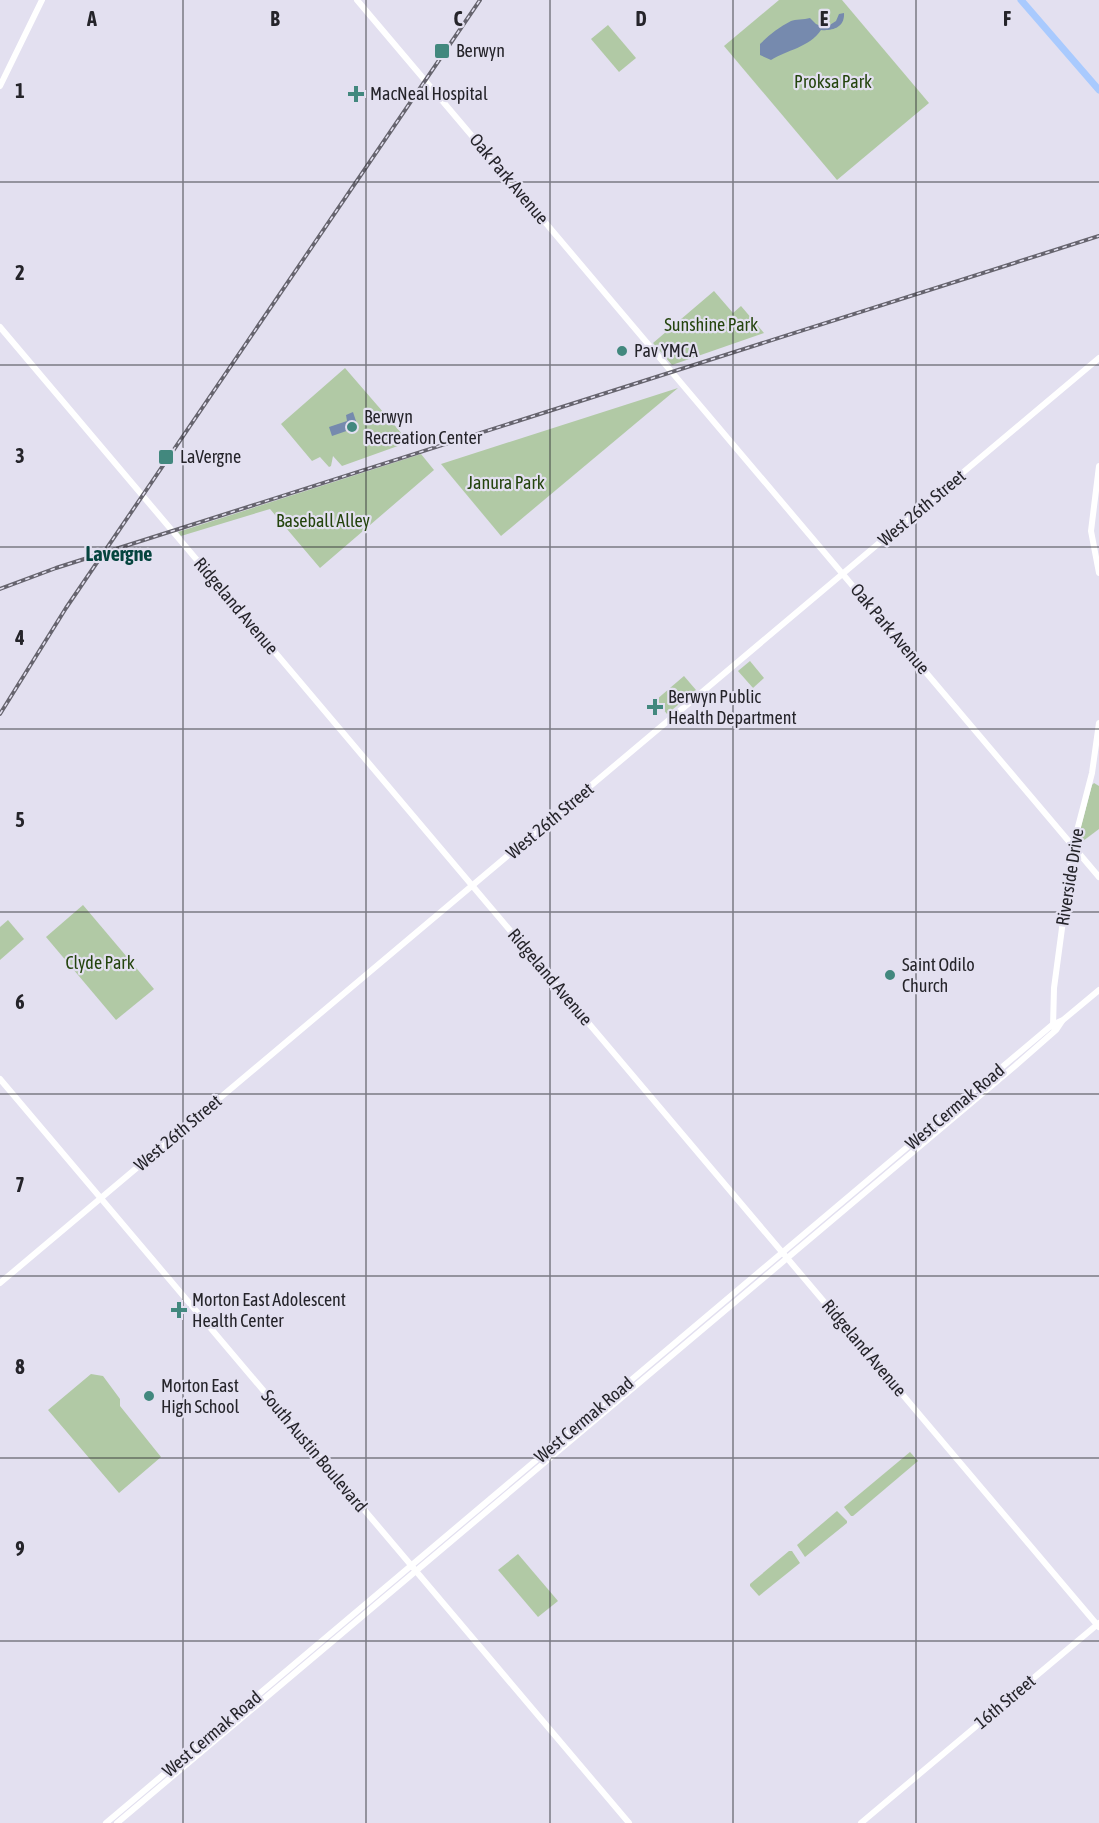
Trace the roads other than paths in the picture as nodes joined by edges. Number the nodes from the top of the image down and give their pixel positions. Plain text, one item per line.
1 (42, 0) edge
2 (357, 0) edge
3 (1021, 0) edge
4 (0, 86) edge
5 (1099, 90) edge
6 (0, 327) edge
7 (1099, 358) edge
8 (1099, 466) edge
9 (1099, 573) edge
10 (843, 574) junction
11 (1099, 723) edge
12 (1073, 846) junction
13 (1099, 877) edge
14 (473, 886) junction
15 (1099, 990) edge
16 (1054, 1028) junction
17 (0, 1079) edge
18 (101, 1198) junction
19 (785, 1255) junction
20 (0, 1283) edge
21 (413, 1568) junction
22 (1098, 1625) edge
23 (106, 1823) edge
24 (117, 1823) edge
25 (628, 1823) edge
26 (861, 1823) edge

1 - 4 street
2 - 10 street, Oak Park Avenue
3 - 5 main road
6 - 14 street, Ridgeland Avenue
7 - 10 street, West 26th Street
8 - 9 street
10 - 12 street, Oak Park Avenue
10 - 14 street, West 26th Street
11 - 12 street, Riverside Drive
12 - 13 street, Oak Park Avenue
12 - 16 street, Riverside Drive
14 - 18 street, West 26th Street
14 - 19 street, Ridgeland Avenue
15 - 16 street, West Cermak Road
16 - 19 street, West Cermak Road
17 - 18 street, South Austin Boulevard
18 - 20 street, West 26th Street
18 - 21 street, South Austin Boulevard
19 - 21 street, West Cermak Road
19 - 22 street, Ridgeland Avenue
21 - 23 street, West Cermak Road
21 - 24 street, West Cermak Road
21 - 25 street, South Austin Boulevard
22 - 26 street, 16th Street

